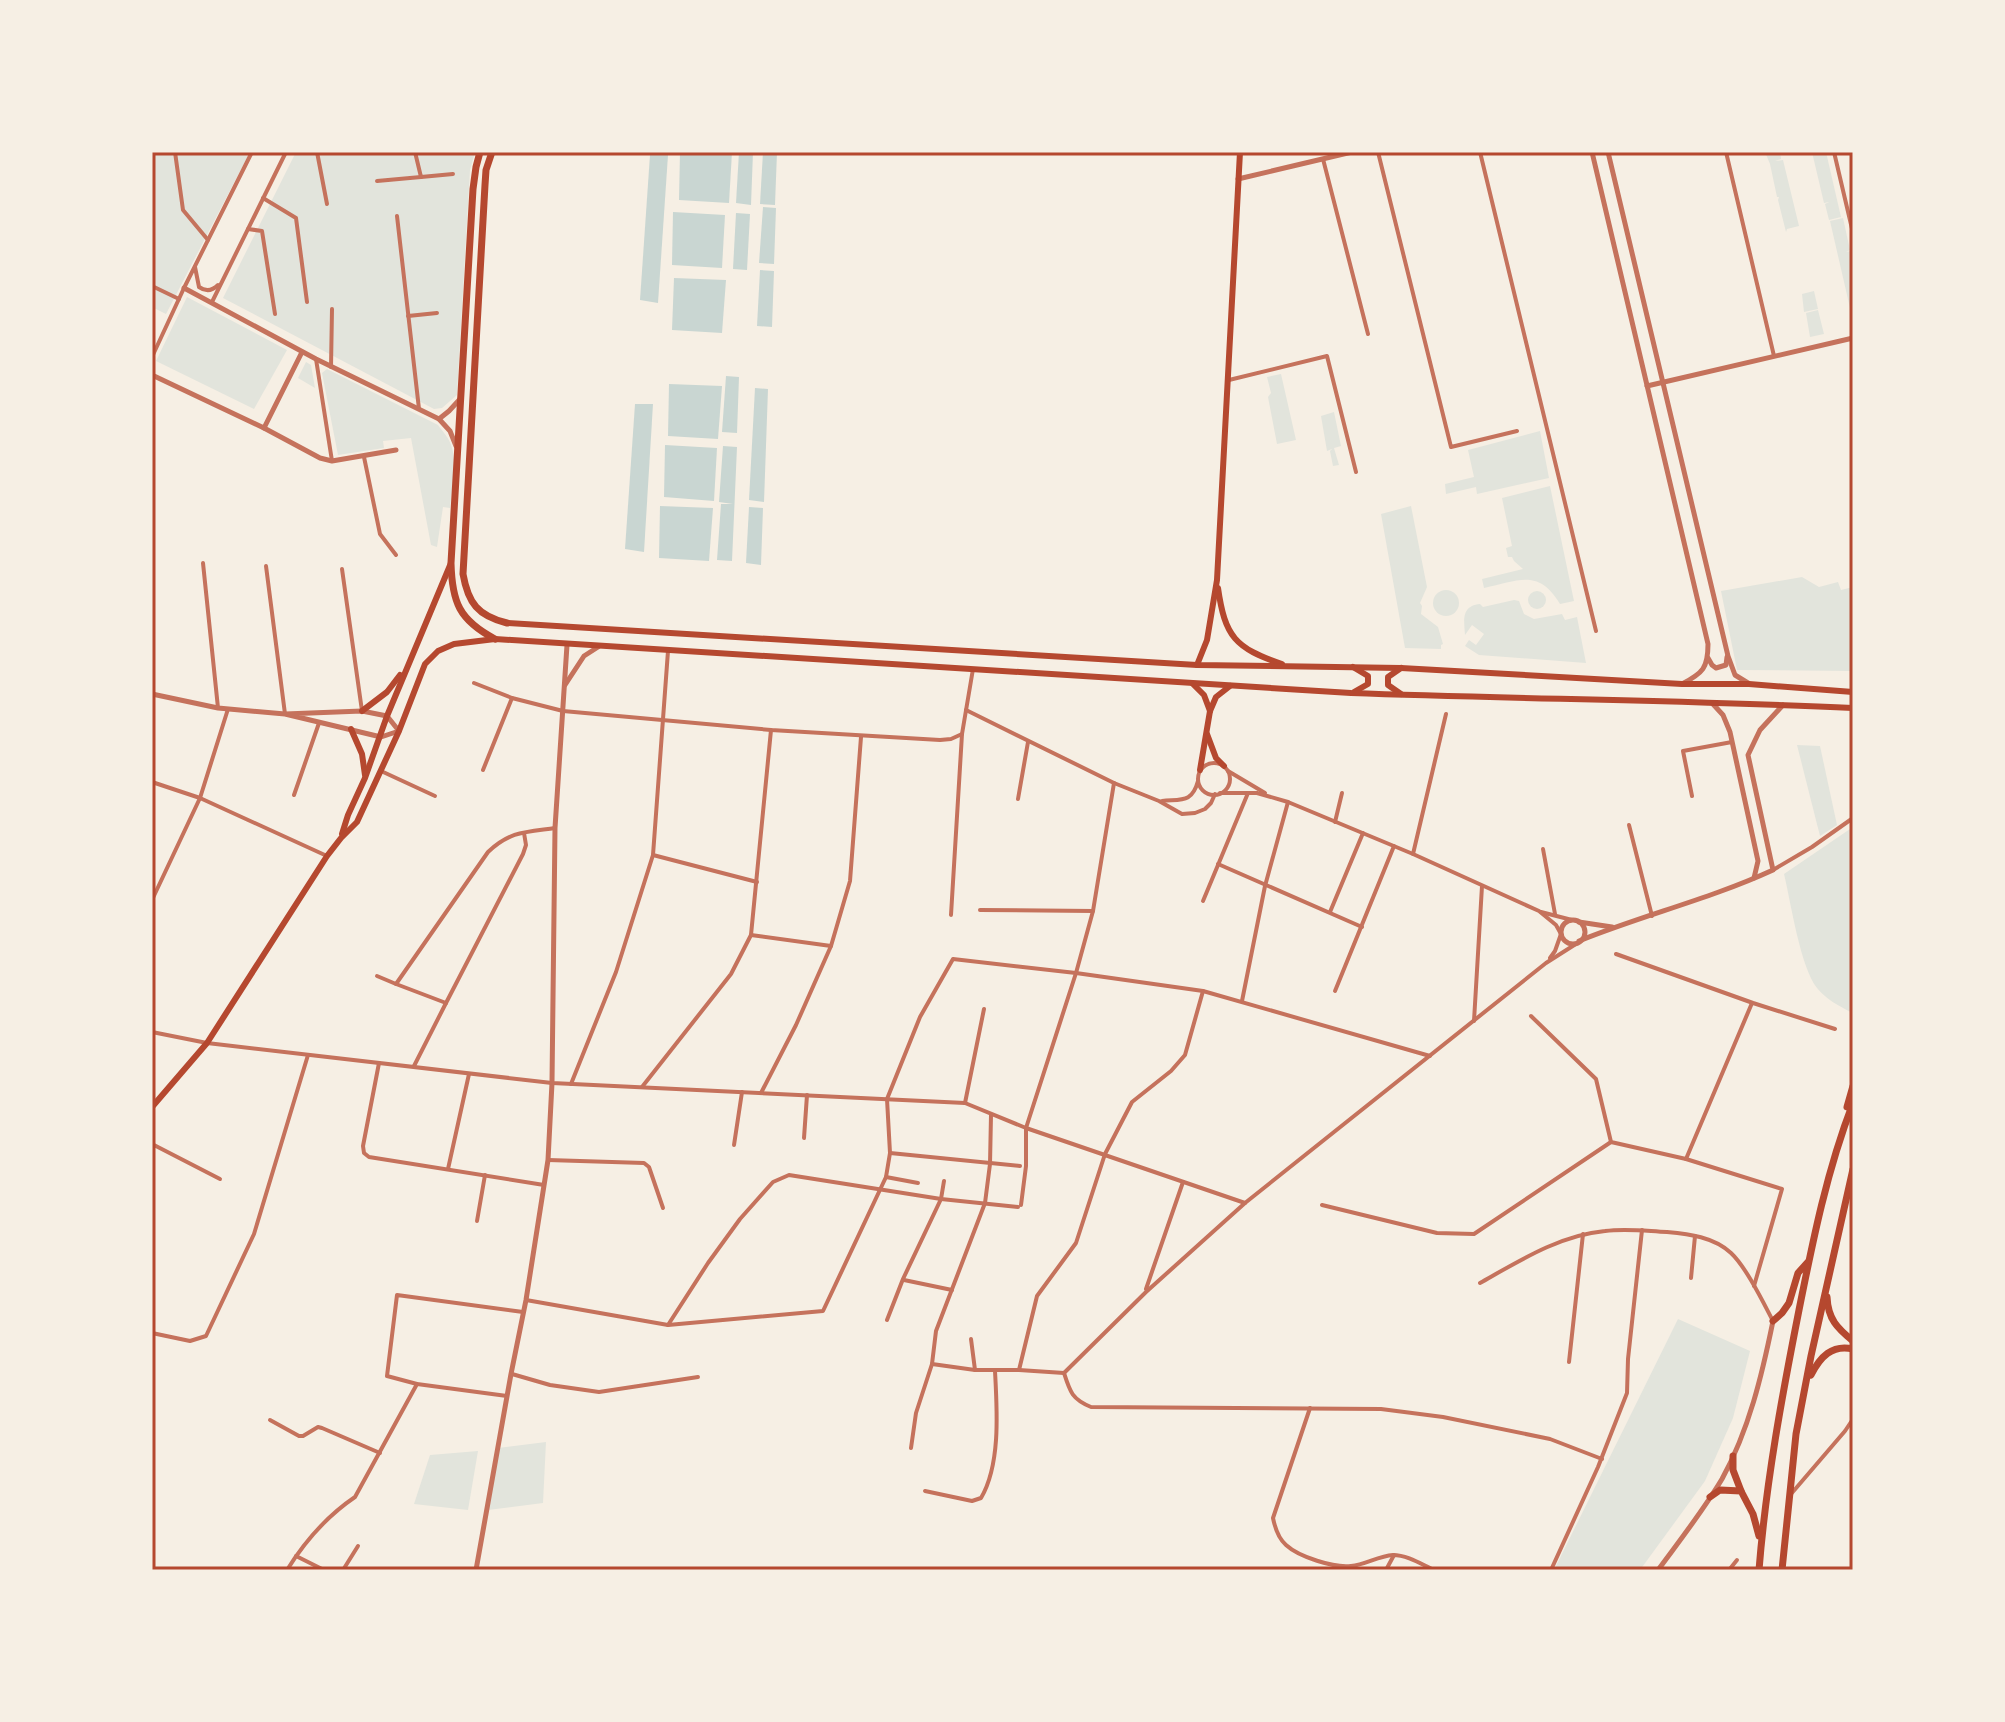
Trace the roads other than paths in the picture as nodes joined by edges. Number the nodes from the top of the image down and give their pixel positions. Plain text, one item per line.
1 (175, 152) edge
2 (252, 152) edge
3 (286, 152) edge
4 (317, 152) edge
5 (415, 152) edge
6 (480, 152) edge
7 (492, 152) edge
8 (1240, 152) edge
9 (1352, 152) edge
10 (1378, 152) edge
11 (1480, 152) edge
12 (1592, 152) edge
13 (1608, 152) edge
14 (1726, 152) edge
15 (1834, 152) edge
16 (1323, 159) junction
17 (453, 174) dead end
18 (421, 177) junction
19 (1238, 179) junction
20 (377, 181) dead end
21 (263, 198) junction
22 (327, 204) dead end
23 (397, 216) dead end
24 (248, 229) junction
25 (1853, 233) edge
26 (208, 240) junction
27 (195, 265) junction
28 (223, 280) junction
29 (152, 286) edge
30 (184, 288) junction
31 (179, 299) junction
32 (212, 302) junction
33 (307, 302) dead end
34 (332, 309) dead end
35 (437, 313) dead end
36 (275, 314) dead end
37 (408, 316) junction
38 (1368, 334) dead end
39 (1853, 338) edge
40 (302, 352) junction
41 (1774, 356) junction
42 (152, 357) edge
43 (316, 359) junction
44 (331, 367) junction
45 (152, 375) edge
46 (1228, 381) junction
47 (1662, 382) junction
48 (1647, 386) junction
49 (461, 397) junction
50 (419, 409) junction
51 (439, 419) junction
52 (264, 428) junction
53 (1517, 431) dead end
54 (396, 450) dead end
55 (364, 457) junction
56 (458, 459) junction
57 (332, 461) junction
58 (1356, 472) dead end
59 (396, 555) dead end
60 (203, 563) dead end
61 (451, 563) junction
62 (266, 566) dead end
63 (342, 569) dead end
64 (1217, 580) junction
65 (507, 623) joint
66 (1596, 631) dead end
67 (495, 639) junction
68 (567, 645) junction
69 (598, 647) junction
70 (668, 651) junction
71 (1728, 656) junction
72 (1708, 657) junction
73 (1197, 665) junction
74 (407, 666) junction
75 (1287, 666) junction
76 (1352, 667) junction
77 (1401, 668) junction
78 (973, 669) junction
79 (1192, 682) junction
80 (474, 683) dead end
81 (1682, 684) junction
82 (1749, 684) junction
83 (564, 686) junction
84 (1230, 686) junction
85 (1853, 692) edge
86 (1351, 693) junction
87 (152, 694) edge
88 (1404, 695) junction
89 (512, 698) junction
90 (1711, 702) junction
91 (1784, 704) junction
92 (218, 708) junction
93 (228, 708) junction
94 (1853, 708) edge
95 (966, 710) junction
96 (362, 711) junction
97 (563, 711) junction
98 (1210, 711) junction
99 (285, 714) junction
100 (1446, 714) dead end
101 (387, 716) junction
102 (661, 720) junction
103 (319, 723) junction
104 (351, 729) junction
105 (771, 730) junction
106 (399, 731) junction
107 (1206, 731) junction
108 (962, 734) junction
109 (381, 737) junction
110 (861, 737) junction
111 (1028, 742) junction
112 (1732, 742) junction
113 (1226, 768) junction
114 (483, 770) dead end
115 (1200, 770) junction
116 (381, 771) junction
117 (365, 778) junction
118 (1198, 780) junction
119 (154, 782) edge
120 (1114, 783) junction
121 (152, 789) edge
122 (1248, 793) junction
123 (1342, 793) dead end
124 (1218, 794) junction
125 (1267, 794) junction
126 (294, 795) dead end
127 (435, 796) dead end
128 (1692, 796) dead end
129 (200, 798) junction
130 (1018, 799) dead end
131 (1159, 801) junction
132 (1288, 802) junction
133 (1853, 818) edge
134 (1335, 822) junction
135 (1629, 825) dead end
136 (555, 828) junction
137 (524, 833) junction
138 (1363, 833) junction
139 (341, 838) junction
140 (1394, 846) junction
141 (1543, 849) dead end
142 (1413, 854) junction
143 (653, 855) junction
144 (327, 856) junction
145 (1218, 864) junction
146 (1773, 870) junction
147 (1754, 878) junction
148 (757, 882) junction
149 (1265, 886) junction
150 (1482, 886) junction
151 (152, 900) edge
152 (1203, 901) dead end
153 (980, 910) dead end
154 (1093, 911) junction
155 (1539, 911) junction
156 (1330, 912) junction
157 (1555, 914) junction
158 (951, 915) dead end
159 (1652, 916) junction
160 (1572, 920) junction
161 (1579, 922) junction
162 (1362, 927) junction
163 (1613, 928) junction
164 (1561, 934) junction
165 (751, 935) junction
166 (1579, 941) junction
167 (831, 946) junction
168 (1616, 954) dead end
169 (1546, 963) junction
170 (1076, 973) junction
171 (377, 976) dead end
172 (396, 984) junction
173 (1203, 991) junction
174 (1335, 991) dead end
175 (1242, 1001) junction
176 (446, 1003) junction
177 (1753, 1003) junction
178 (984, 1009) dead end
179 (1531, 1016) dead end
180 (1474, 1021) junction
181 (1835, 1029) dead end
182 (152, 1032) edge
183 (207, 1043) junction
184 (308, 1055) junction
185 (1430, 1056) junction
186 (379, 1063) junction
187 (414, 1067) junction
188 (469, 1074) junction
189 (552, 1083) junction
190 (571, 1084) junction
191 (1853, 1086) edge
192 (642, 1087) junction
193 (742, 1092) junction
194 (761, 1093) junction
195 (807, 1095) junction
196 (887, 1099) junction
197 (965, 1103) junction
198 (1853, 1103) edge
199 (152, 1107) edge
200 (991, 1115) junction
201 (1026, 1128) junction
202 (804, 1138) dead end
203 (1839, 1140) junction
204 (1611, 1142) junction
205 (152, 1144) edge
206 (734, 1145) dead end
207 (890, 1153) junction
208 (1105, 1154) junction
209 (1686, 1159) junction
210 (548, 1160) junction
211 (990, 1164) junction
212 (1020, 1166) dead end
213 (448, 1169) junction
214 (1853, 1169) edge
215 (485, 1175) junction
216 (886, 1177) junction
217 (220, 1179) dead end
218 (944, 1181) dead end
219 (1183, 1182) junction
220 (918, 1183) dead end
221 (544, 1185) junction
222 (878, 1190) junction
223 (941, 1199) junction
224 (985, 1203) junction
225 (1245, 1203) junction
226 (1322, 1205) dead end
227 (663, 1208) dead end
228 (477, 1221) dead end
229 (1642, 1230) junction
230 (1583, 1234) junction
231 (1695, 1236) junction
232 (1809, 1262) junction
233 (1691, 1278) dead end
234 (903, 1279) junction
235 (1480, 1283) dead end
236 (1754, 1286) junction
237 (1826, 1289) junction
238 (952, 1290) junction
239 (1146, 1292) junction
240 (526, 1300) junction
241 (523, 1312) junction
242 (887, 1320) dead end
243 (1773, 1321) junction
244 (668, 1325) junction
245 (152, 1333) edge
246 (971, 1339) dead end
247 (1853, 1341) edge
248 (1853, 1349) edge
249 (1569, 1362) dead end
250 (932, 1364) junction
251 (975, 1370) junction
252 (1019, 1370) junction
253 (995, 1371) junction
254 (1064, 1373) junction
255 (511, 1374) junction
256 (698, 1377) dead end
257 (1806, 1383) junction
258 (417, 1384) junction
259 (507, 1396) junction
260 (1310, 1408) junction
261 (1853, 1419) edge
262 (270, 1420) dead end
263 (911, 1448) dead end
264 (380, 1453) junction
265 (1733, 1456) junction
266 (1602, 1459) junction
267 (925, 1491) dead end
268 (1741, 1491) junction
269 (1790, 1496) junction
270 (1710, 1497) junction
271 (1761, 1545) junction
272 (358, 1546) dead end
273 (1394, 1555) junction
274 (296, 1556) junction
275 (1737, 1560) dead end
276 (287, 1570) edge
277 (324, 1570) edge
278 (343, 1570) edge
279 (476, 1570) edge
280 (1386, 1570) edge
281 (1434, 1570) edge
282 (1551, 1570) edge
283 (1658, 1570) edge
284 (1729, 1570) edge
285 (1759, 1570) edge
286 (1782, 1570) edge

1 - 26 street
2 - 26 street
3 - 21 street
4 - 22 street
5 - 18 street
6 - 49 main road
7 - 65 main road
8 - 19 main road
9 - 16 street
10 - 53 street
11 - 66 street
12 - 48 street
13 - 47 street
14 - 41 street
15 - 25 street
16 - 19 street
16 - 38 street
17 - 18 street
18 - 20 street
19 - 46 main road
21 - 24 street
21 - 33 street
23 - 37 street
24 - 28 street
24 - 36 street
26 - 27 street
27 - 28 street
27 - 30 street
28 - 32 street
29 - 31 street
30 - 31 street
30 - 32 street
31 - 42 street
32 - 40 street
34 - 44 street
35 - 37 street
37 - 50 street
39 - 41 street
40 - 43 street
40 - 52 street
41 - 47 street
43 - 44 street
43 - 57 street
44 - 50 street
45 - 52 street
46 - 58 street
46 - 64 main road
47 - 48 street
47 - 71 street
48 - 72 street
49 - 51 street
49 - 56 main road
50 - 51 street
51 - 56 street
52 - 57 street
54 - 55 street
55 - 57 street
55 - 59 street
56 - 61 main road
60 - 92 street
61 - 67 main road
61 - 74 main road
62 - 99 street
63 - 96 street
64 - 73 main road
64 - 75 main road
65 - 73 main road
67 - 68 main road
67 - 106 main road
68 - 69 main road
68 - 83 street
69 - 70 main road
69 - 83 street
70 - 78 main road
70 - 102 street
71 - 72 street
71 - 82 street
72 - 81 street
73 - 75 main road
74 - 96 main road
74 - 101 main road
75 - 76 main road
76 - 77 main road
76 - 86 main road
77 - 81 main road
77 - 88 main road
78 - 79 main road
78 - 95 street
79 - 84 main road
79 - 98 main road
80 - 89 street
81 - 82 main road
82 - 85 main road
83 - 97 street
84 - 86 main road
84 - 98 main road
86 - 88 main road
87 - 92 street
88 - 90 main road
89 - 97 street
89 - 114 street
90 - 91 main road
90 - 112 street
91 - 94 main road
91 - 146 street
92 - 93 street
93 - 99 street
93 - 129 street
95 - 108 street
95 - 111 street
96 - 99 street
96 - 101 street
97 - 102 street
97 - 136 street
98 - 107 main road
99 - 103 street
100 - 142 street
101 - 106 street
101 - 109 main road
102 - 105 street
102 - 143 street
103 - 104 street
103 - 126 street
104 - 109 street
104 - 117 main road
105 - 110 street
105 - 148 street
106 - 109 street
106 - 116 main road
107 - 113 main road
107 - 115 main road
108 - 110 street
108 - 158 street
109 - 117 main road
110 - 167 street
111 - 120 street
111 - 130 street
112 - 128 street
112 - 147 street
113 - 115 street
113 - 124 street
113 - 125 street
115 - 118 street
116 - 127 street
116 - 139 main road
117 - 139 main road
118 - 124 street
118 - 131 street
119 - 121 street
119 - 129 street
120 - 131 street
120 - 154 street
122 - 124 street
122 - 125 street
122 - 145 street
123 - 134 street
124 - 131 street
125 - 132 street
129 - 144 street
129 - 151 street
132 - 134 street
132 - 149 street
133 - 146 street
134 - 138 street
135 - 159 street
136 - 137 street
136 - 189 street
137 - 172 street
137 - 176 street
138 - 140 street
138 - 156 street
139 - 144 main road
140 - 142 street
140 - 162 street
141 - 157 street
142 - 150 street
143 - 148 street
143 - 190 street
144 - 183 main road
145 - 149 street
145 - 152 street
146 - 147 street
147 - 159 street
148 - 165 street
149 - 156 street
149 - 175 street
150 - 155 street
150 - 180 street
153 - 154 street
154 - 170 street
155 - 157 street
155 - 164 street
156 - 162 street
157 - 160 street
159 - 163 street
160 - 161 street
160 - 164 street
161 - 163 street
161 - 166 street
162 - 174 street
163 - 166 street
164 - 166 street
164 - 169 street
165 - 167 street
165 - 192 street
166 - 169 street
167 - 194 street
168 - 177 street
169 - 180 street
170 - 173 street
170 - 196 street
170 - 201 street
171 - 172 street
172 - 176 street
173 - 175 street
173 - 208 street
175 - 185 street
176 - 187 street
177 - 181 street
177 - 209 street
178 - 197 street
179 - 204 street
180 - 185 street
182 - 183 street
183 - 184 street
183 - 199 main road
184 - 186 street
184 - 245 street
185 - 225 street
186 - 187 street
186 - 213 street
187 - 188 street
188 - 189 street
188 - 213 street
189 - 190 street
189 - 210 street
190 - 192 street
191 - 203 main road
192 - 193 street
193 - 194 street
193 - 206 street
194 - 195 street
195 - 196 street
195 - 202 street
196 - 197 street
196 - 207 street
197 - 200 street
198 - 203 main road
200 - 201 street
200 - 211 street
201 - 208 street
201 - 224 street
203 - 232 main road
204 - 209 street
204 - 226 street
205 - 217 street
207 - 211 street
207 - 216 street
208 - 219 street
208 - 252 street
209 - 236 street
210 - 221 street
210 - 227 street
211 - 212 street
211 - 224 street
213 - 215 street
214 - 237 main road
215 - 221 street
215 - 228 street
216 - 220 street
216 - 222 street
218 - 223 street
219 - 225 street
219 - 239 street
221 - 240 street
222 - 223 street
222 - 244 street
222 - 244 street
223 - 224 street
223 - 234 street
224 - 238 street
225 - 239 street
229 - 230 street
229 - 231 street
229 - 266 street
230 - 235 street
230 - 249 street
231 - 233 street
231 - 236 street
232 - 243 main road
232 - 271 main road
234 - 238 street
234 - 242 street
236 - 243 street
237 - 247 main road
237 - 257 main road
238 - 250 street
239 - 254 street
240 - 241 street
240 - 244 street
241 - 255 street
241 - 258 street
243 - 265 street
246 - 251 street
248 - 257 main road
250 - 251 street
250 - 263 street
251 - 253 street
252 - 253 street
252 - 254 street
253 - 267 street
254 - 260 street
255 - 256 street
255 - 259 street
257 - 269 main road
258 - 259 street
258 - 264 street
259 - 279 street
260 - 266 street
260 - 273 street
261 - 269 street
262 - 264 street
264 - 274 street
265 - 268 main road
265 - 270 street
266 - 282 street
268 - 270 main road
268 - 271 main road
269 - 286 main road
270 - 283 street
271 - 285 main road
272 - 278 street
273 - 280 street
273 - 281 street
274 - 276 street
274 - 277 street
275 - 284 street

